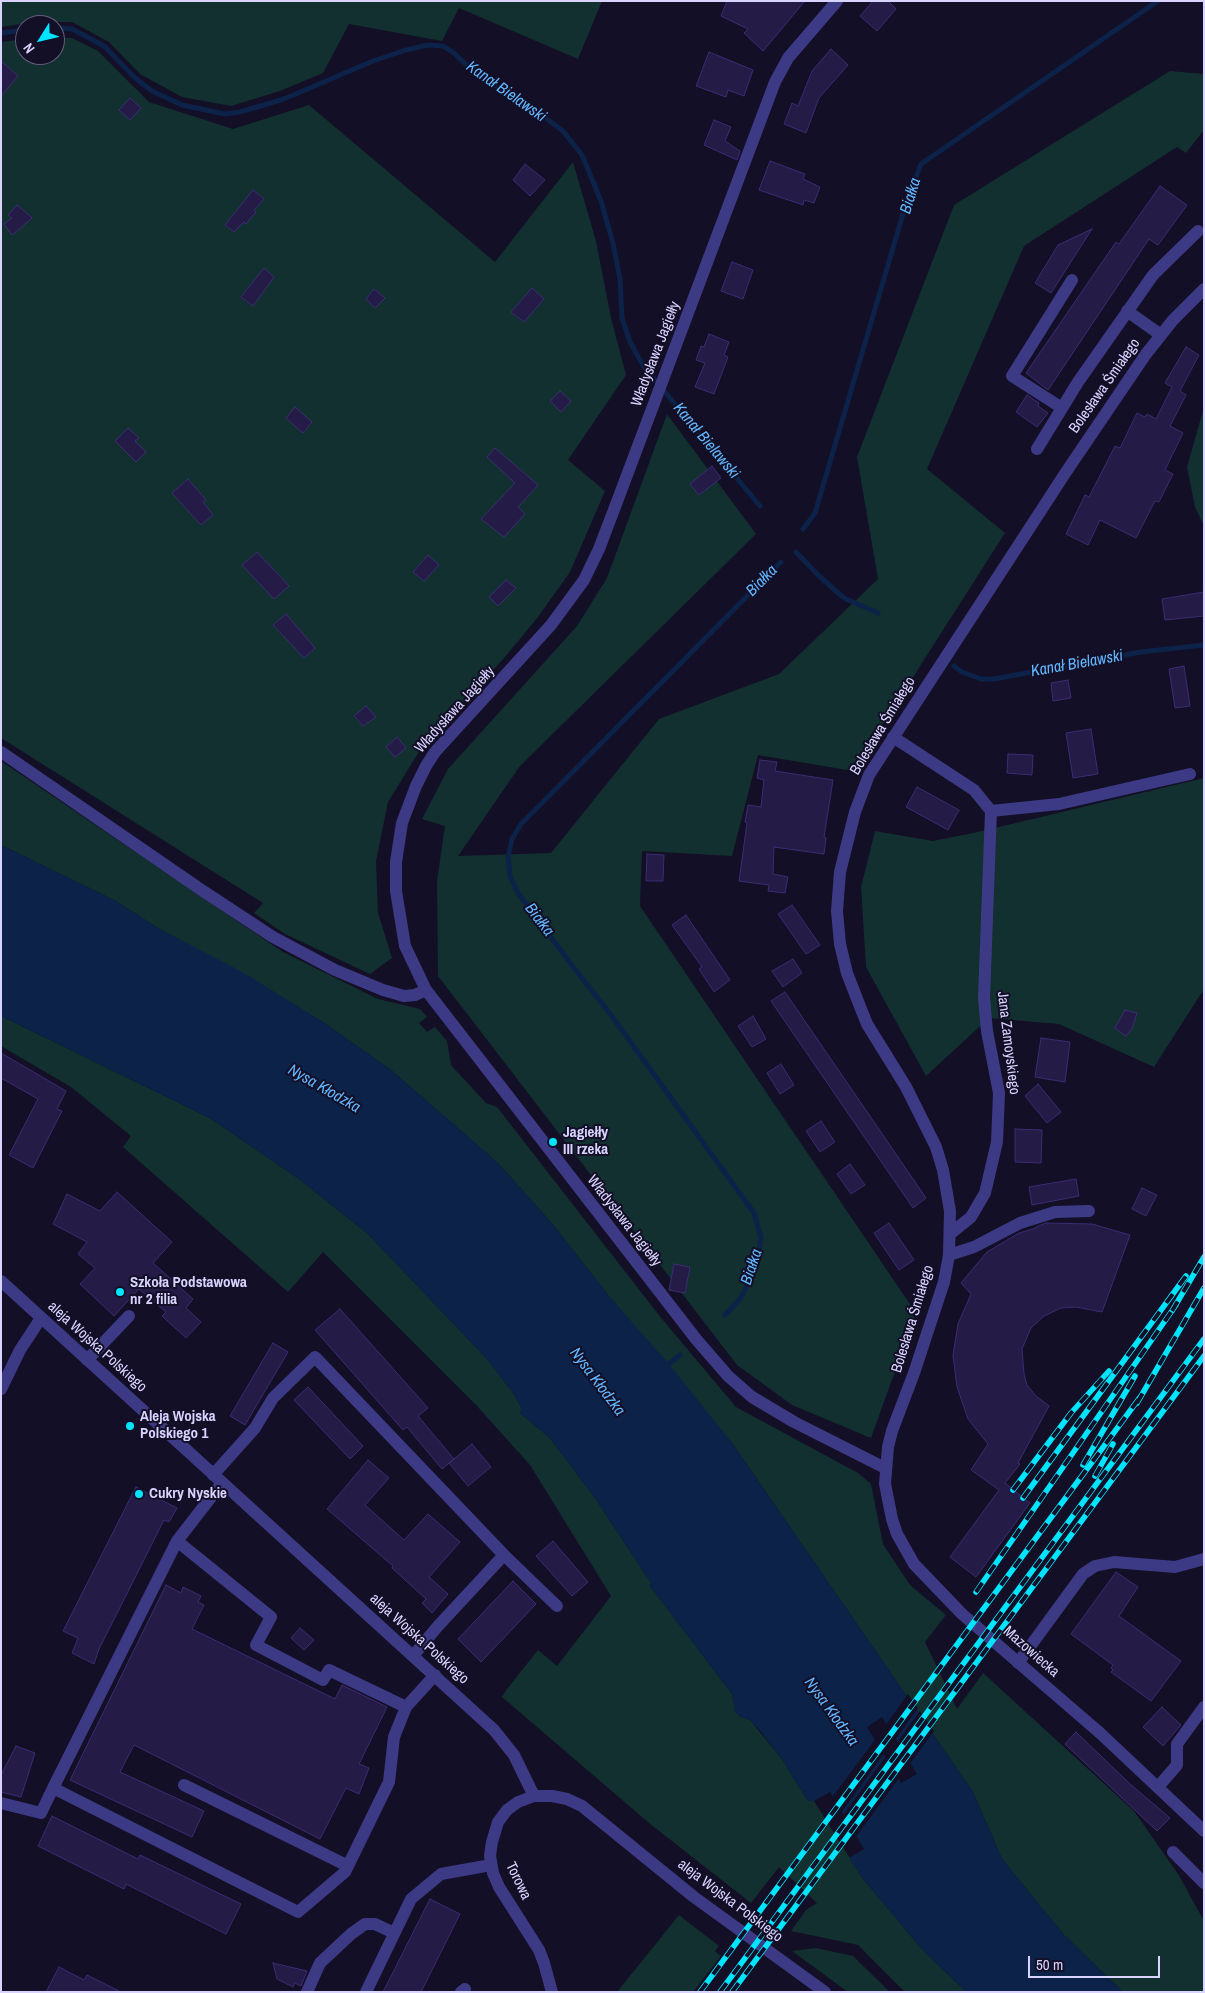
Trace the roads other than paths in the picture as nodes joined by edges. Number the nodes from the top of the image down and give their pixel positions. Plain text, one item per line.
1 (837, 1) edge
2 (1198, 231) dead end
3 (1072, 280) dead end
4 (1204, 289) edge
5 (1127, 311) junction
6 (1161, 335) junction
7 (1062, 408) junction
8 (1037, 449) dead end
9 (893, 737) junction
10 (1, 752) edge
11 (1190, 774) dead end
12 (991, 812) junction
13 (426, 990) junction
14 (1088, 1211) dead end
15 (950, 1234) junction
16 (949, 1255) junction
17 (1, 1281) edge
18 (129, 1316) dead end
19 (41, 1318) junction
20 (87, 1360) junction
21 (1, 1389) edge
22 (885, 1468) junction
23 (218, 1479) junction
24 (177, 1541) junction
25 (504, 1555) junction
26 (1204, 1559) edge
27 (557, 1606) dead end
28 (413, 1656) junction
29 (1018, 1663) junction
30 (435, 1676) junction
31 (406, 1707) junction
32 (1204, 1707) edge
33 (184, 1785) dead end
34 (53, 1788) junction
35 (1158, 1788) junction
36 (534, 1796) junction
37 (1, 1803) edge
38 (1204, 1831) edge
39 (1173, 1852) dead end
40 (491, 1865) junction
41 (348, 1866) junction
42 (1204, 1883) edge
43 (394, 1934) junction
44 (307, 1992) edge
45 (366, 1992) edge
46 (552, 1992) edge
47 (824, 1992) edge

1 - 13 street, Władysława Jagiełły
2 - 5 street
3 - 7 street
4 - 6 street, Bolesława Śmiałego
5 - 6 street
5 - 7 street
6 - 9 street, Bolesława Śmiałego
7 - 8 street
9 - 12 street
9 - 15 street, Bolesława Śmiałego
10 - 13 street
11 - 12 street
12 - 15 street, Jana Zamoyskiego
13 - 22 street, Władysława Jagiełły
14 - 16 street
15 - 16 street, Bolesława Śmiałego
16 - 22 street, Bolesława Śmiałego
17 - 19 street, aleja Wojska Polskiego
18 - 20 street
19 - 20 street, aleja Wojska Polskiego
19 - 21 street
20 - 23 street, aleja Wojska Polskiego
22 - 29 street, Mazowiecka
23 - 24 street
23 - 25 street
23 - 28 street, aleja Wojska Polskiego
24 - 31 street
24 - 34 street
25 - 27 street
25 - 28 street
26 - 29 street
28 - 30 street, aleja Wojska Polskiego
29 - 35 street, Mazowiecka
30 - 31 street
30 - 36 street, aleja Wojska Polskiego
31 - 41 street
32 - 35 street
33 - 41 street
34 - 37 street
34 - 41 street
35 - 38 street, Mazowiecka
36 - 40 street, Torowa
36 - 47 street, aleja Wojska Polskiego
39 - 42 street
40 - 43 street
40 - 46 street, Torowa
43 - 44 street
43 - 45 street

